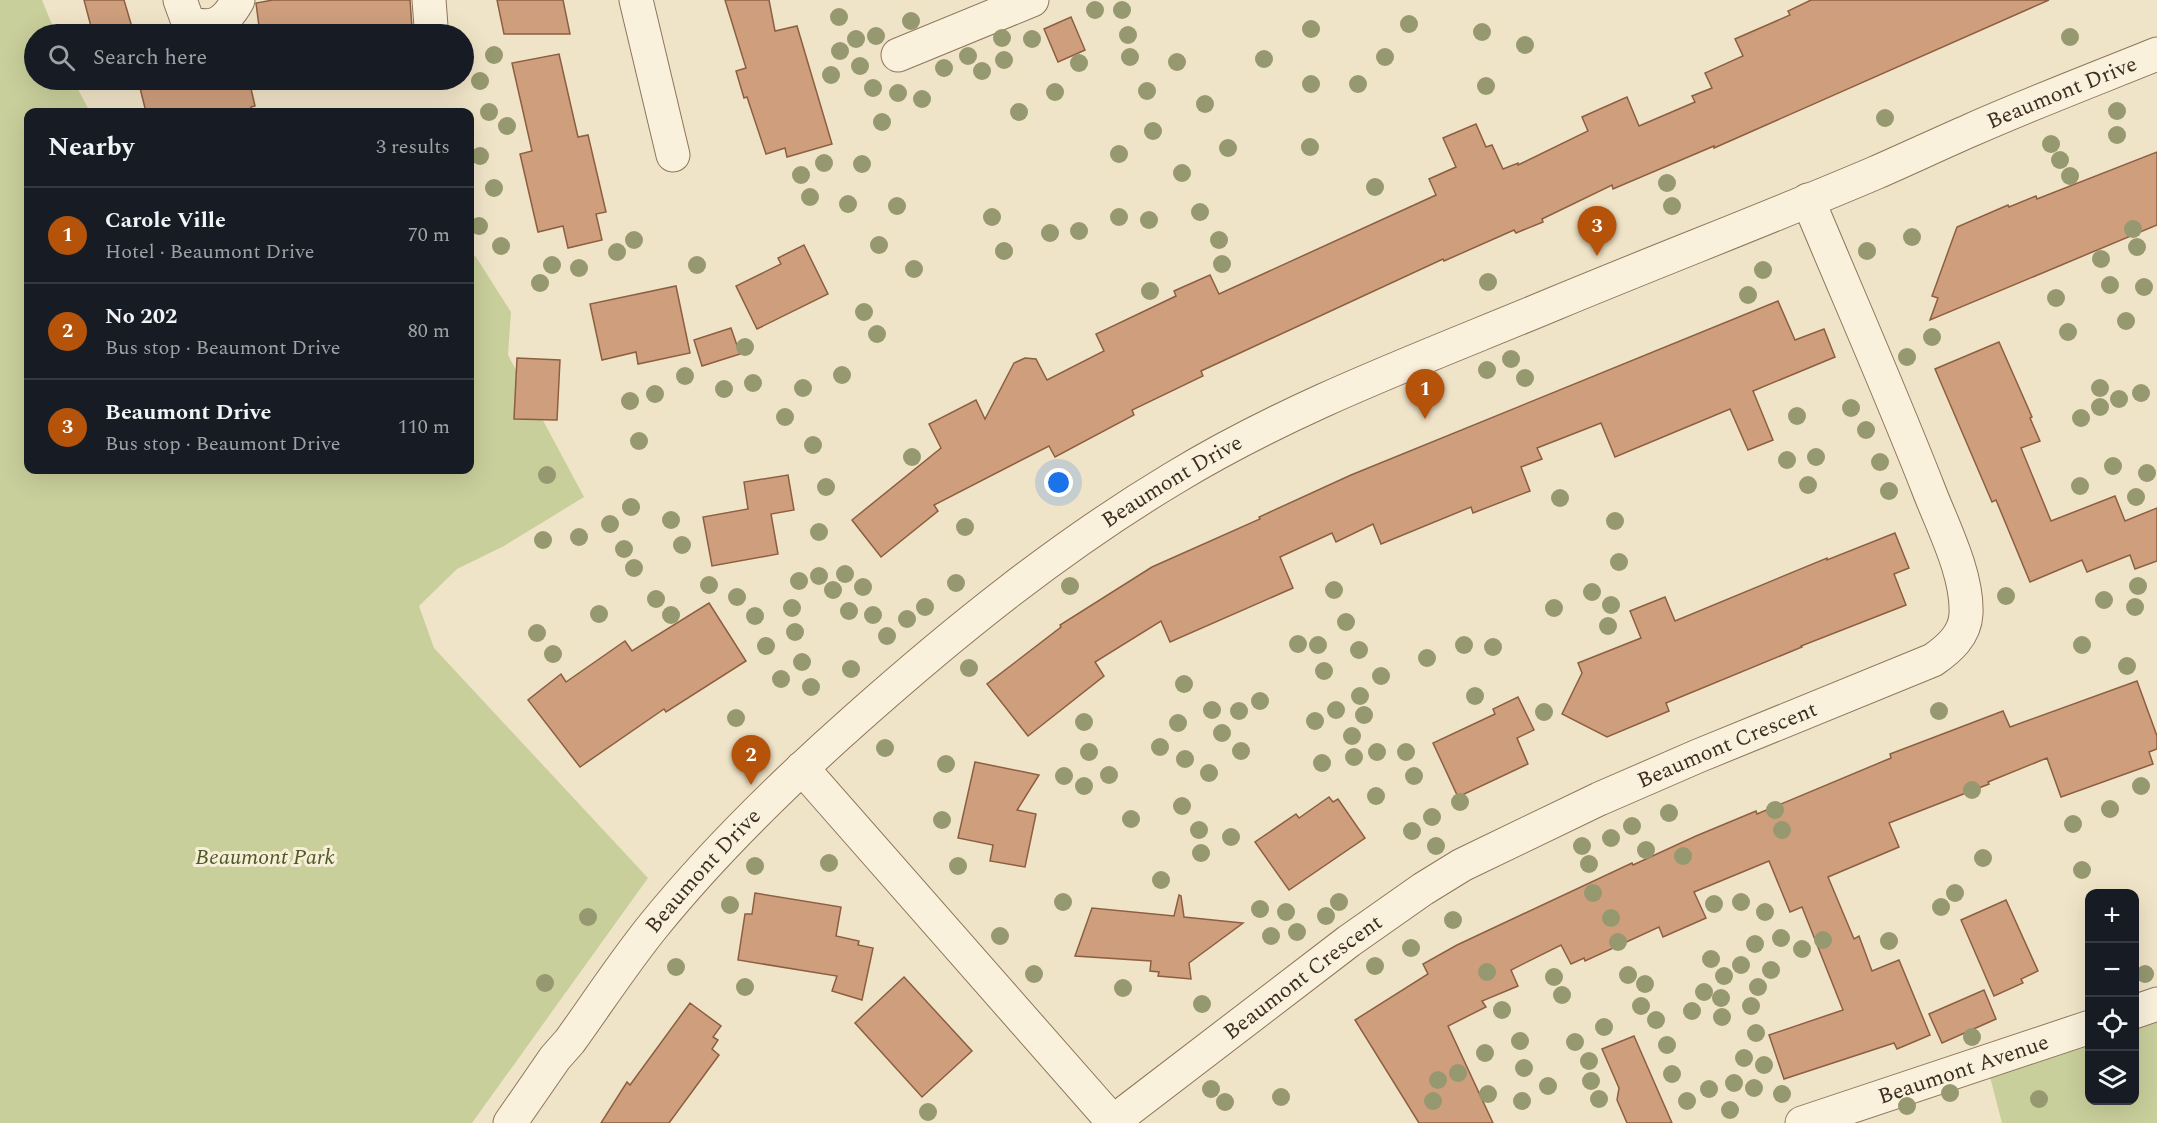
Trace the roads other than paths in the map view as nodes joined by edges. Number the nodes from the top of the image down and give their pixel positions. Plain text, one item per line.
1 (180, 0) edge
2 (238, 0) edge
3 (636, 0) edge
4 (1026, 1) edge
5 (193, 24) edge
6 (218, 24) edge
7 (2157, 54) edge
8 (898, 55) dead end
9 (673, 155) dead end
10 (1808, 200) junction
11 (802, 768) junction
12 (2157, 1004) edge
13 (2139, 1010) edge
14 (2085, 1029) edge
15 (510, 1123) edge
16 (1115, 1123) edge
17 (1802, 1123) edge

1 - 5 street
2 - 6 street
3 - 9 street
4 - 8 street
7 - 10 street, Beaumont Drive
10 - 11 street, Beaumont Drive
10 - 16 street, Beaumont Crescent
11 - 15 street, Beaumont Drive
11 - 16 street, Beaumont Crescent
12 - 13 street
14 - 17 street, Beaumont Avenue

